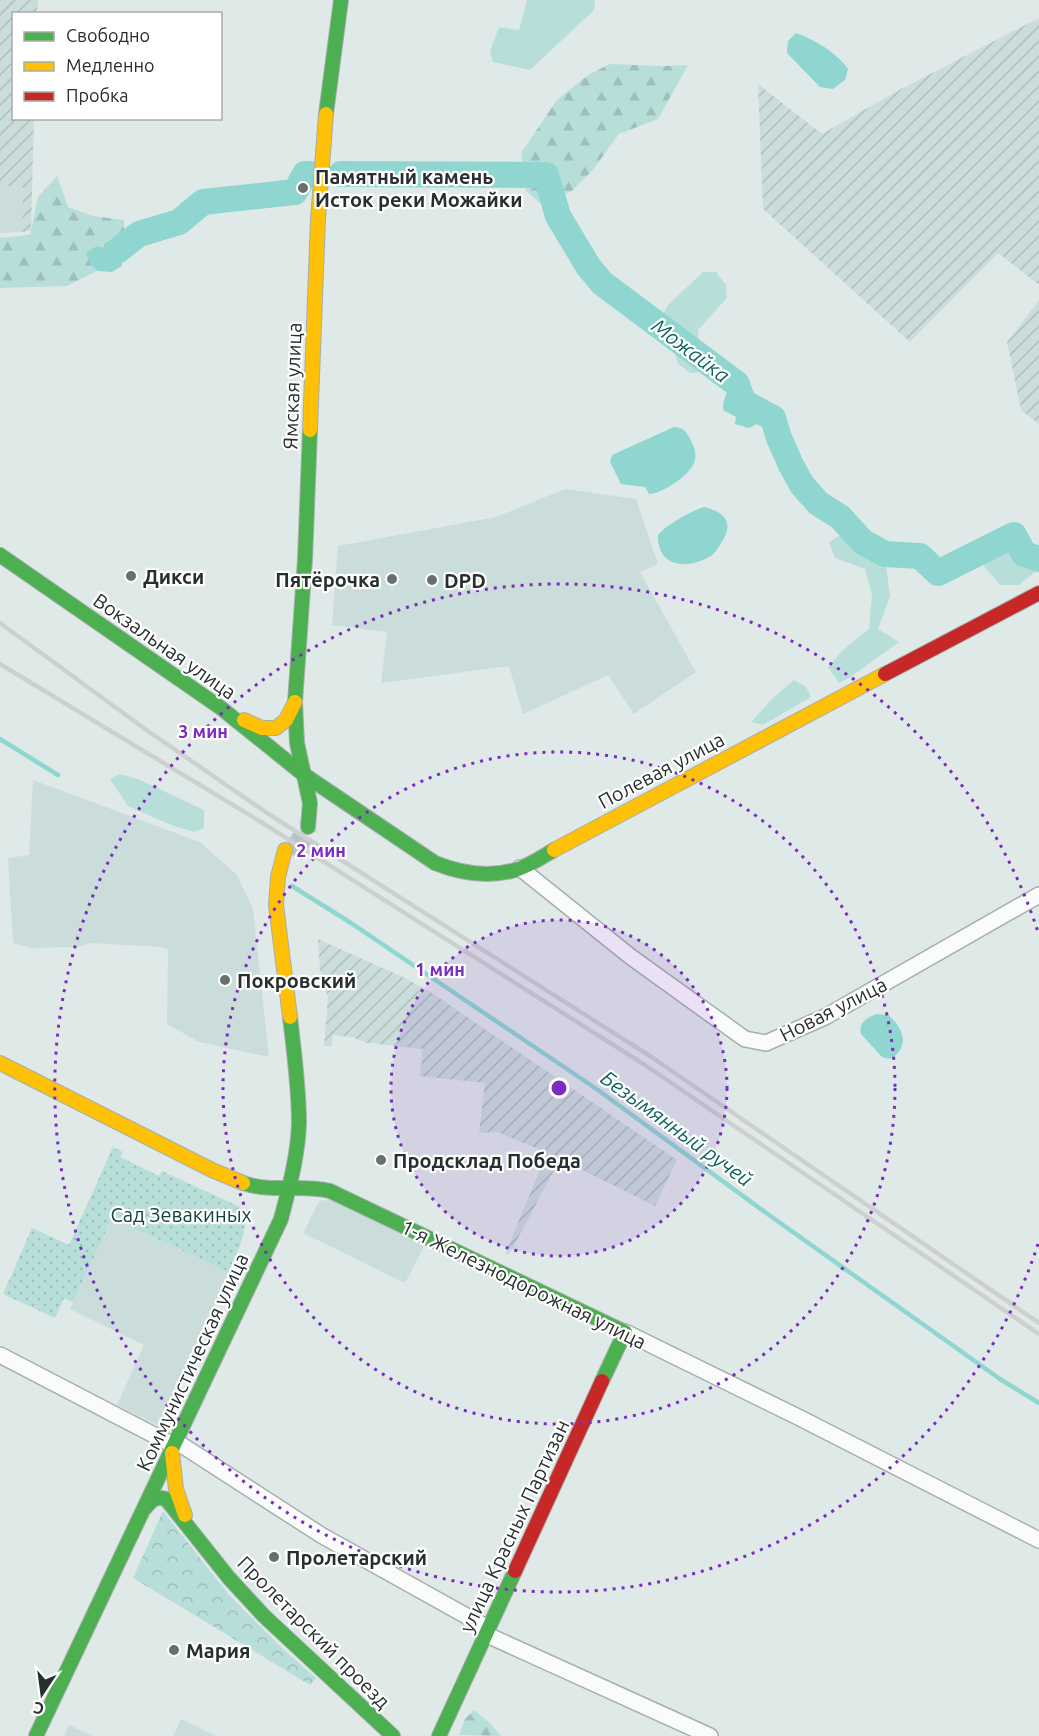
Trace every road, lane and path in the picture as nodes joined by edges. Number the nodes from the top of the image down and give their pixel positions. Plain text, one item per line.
1 (341, 0) edge
2 (0, 555) edge
3 (1039, 592) edge
4 (295, 702) junction
5 (220, 708) junction
6 (265, 744) junction
7 (303, 774) junction
8 (360, 813) junction
9 (301, 820) junction
10 (289, 852) tunnel mouth
11 (520, 868) junction
12 (1039, 895) edge
13 (0, 1063) edge
14 (289, 1188) junction
15 (625, 1332) junction
16 (0, 1355) edge
17 (174, 1447) junction
18 (145, 1508) junction
19 (189, 1525) junction
20 (1039, 1540) edge
21 (487, 1631) junction
22 (36, 1736) edge
23 (393, 1736) edge
24 (439, 1736) edge
25 (710, 1736) edge

1 - 4 main road, Ямская улица
2 - 5 main road, Вокзальная улица
3 - 11 main road, Полевая улица
4 - 5 main road
4 - 7 main road, Ямская улица
5 - 6 main road, Вокзальная улица
6 - 7 main road, Вокзальная улица
6 - 9 main road
7 - 8 main road, Полевая улица
7 - 9 main road, Ямская улица
8 - 9 main road
8 - 11 main road, Полевая улица
10 - 14 main road, Коммунистическая улица
11 - 12 street, Новая улица
13 - 14 main road, 1-я Железнодорожная улица
14 - 15 main road, 1-я Железнодорожная улица
14 - 17 main road, Коммунистическая улица
15 - 20 street, 1-я Железнодорожная улица
15 - 21 main road, улица Красных Партизан
16 - 17 street
17 - 18 main road, Коммунистическая улица
17 - 19 main road
17 - 21 street
18 - 19 main road
18 - 22 main road, Коммунистическая улица
19 - 23 main road, Пролетарский проезд
21 - 24 main road, улица Красных Партизан
21 - 25 street

